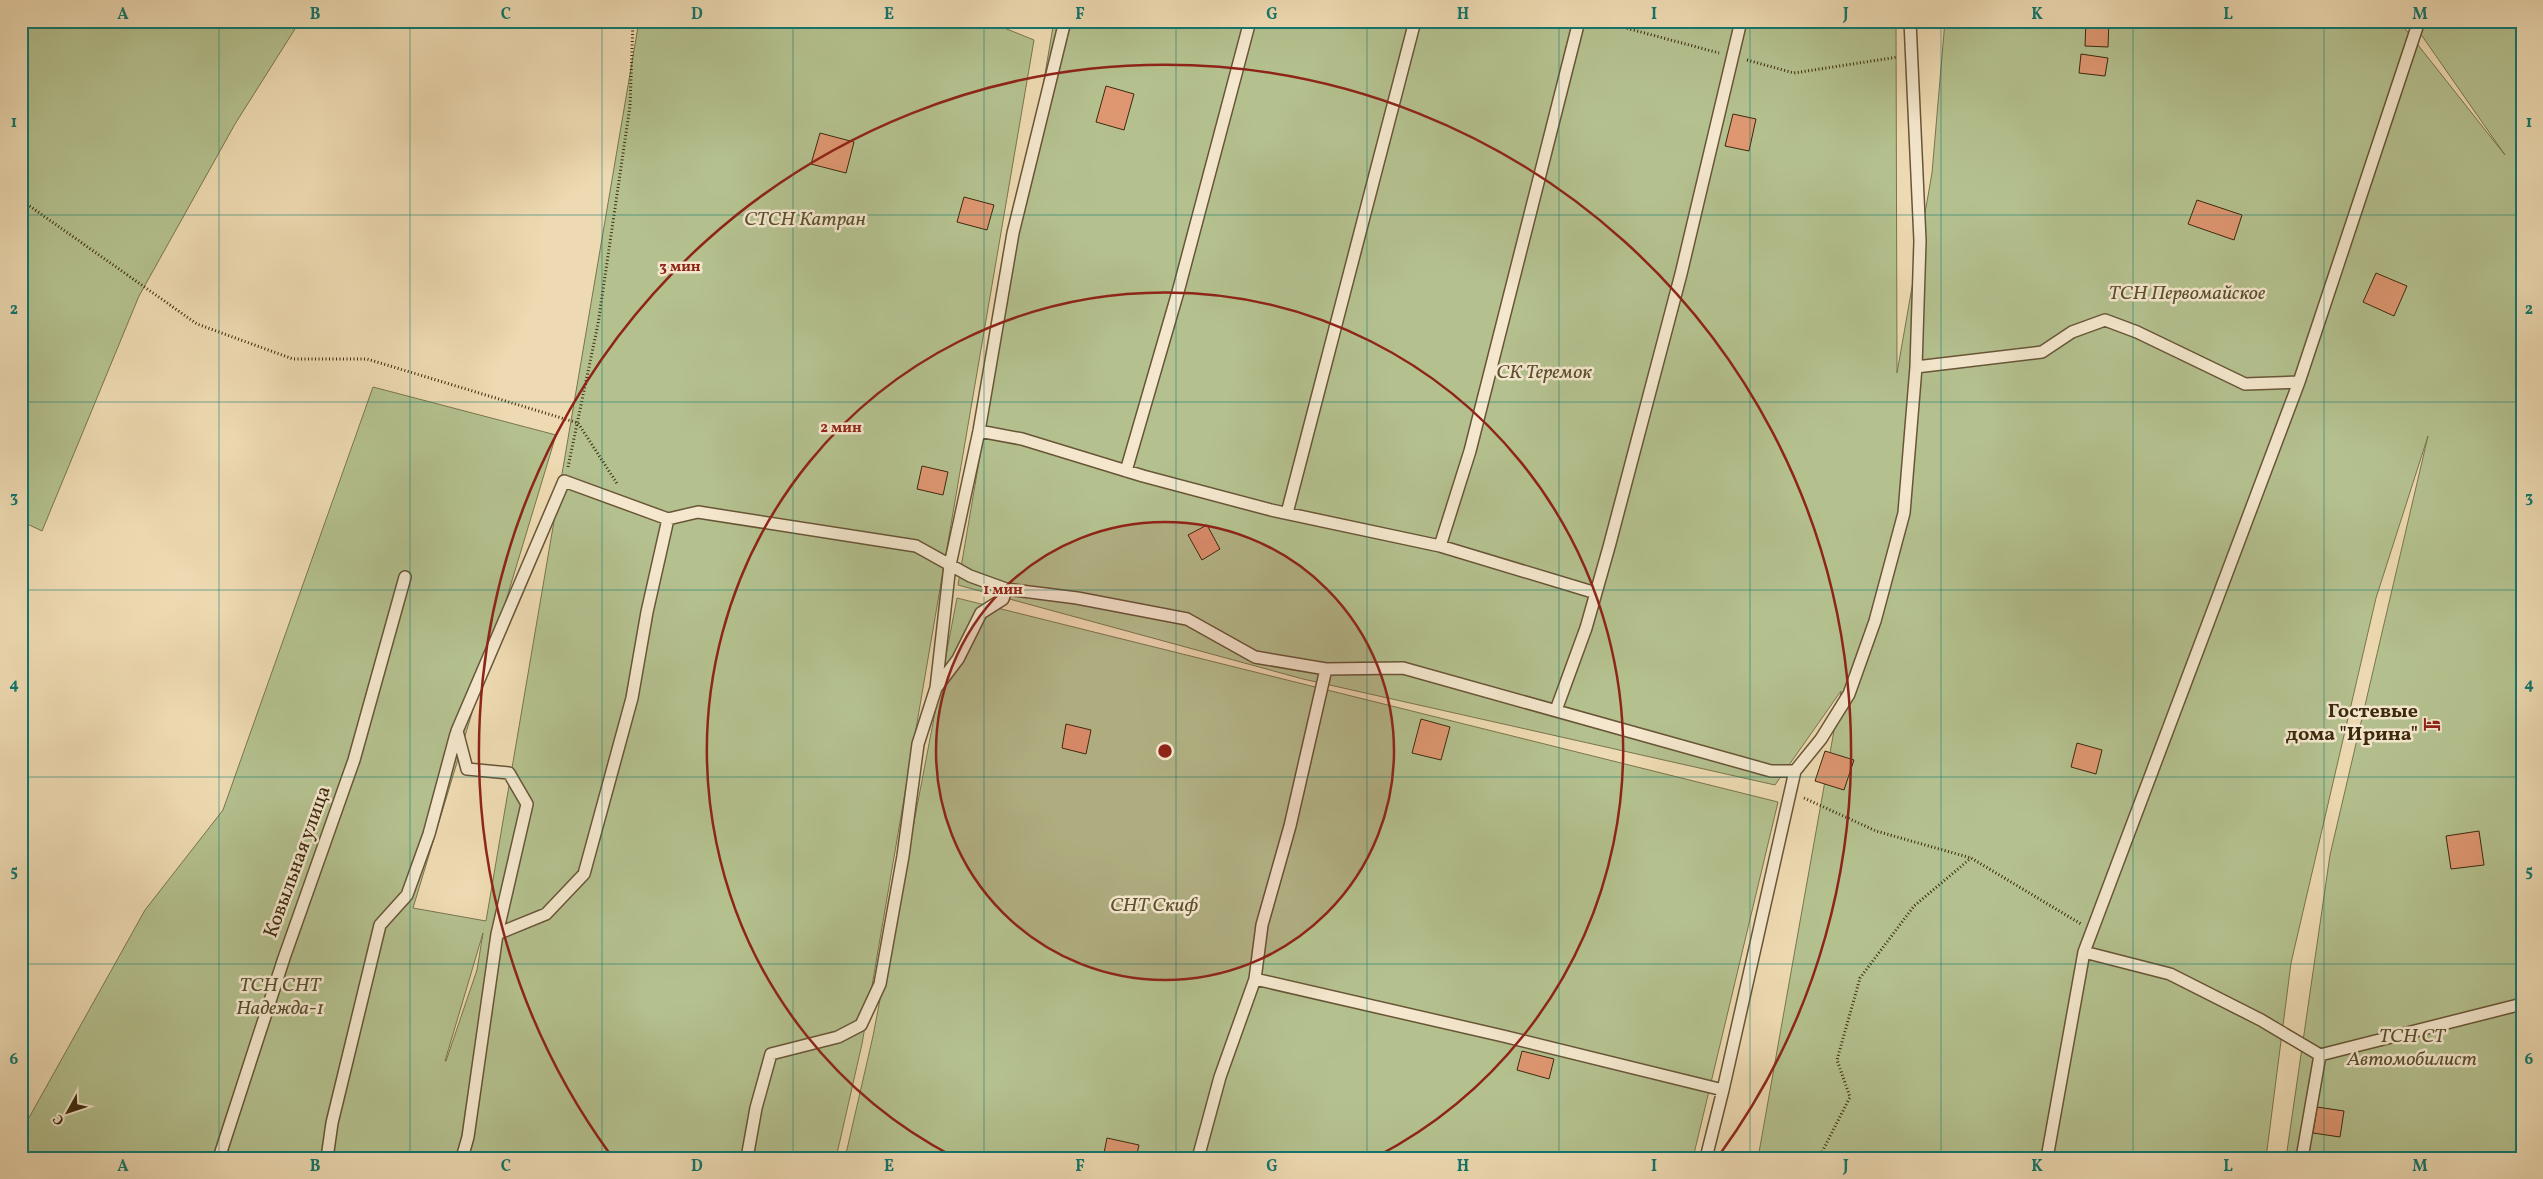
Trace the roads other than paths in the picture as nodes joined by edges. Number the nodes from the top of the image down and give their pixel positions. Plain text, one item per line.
1 (1065, 21) edge
2 (1250, 21) edge
3 (1415, 21) edge
4 (1578, 21) edge
5 (1741, 21) edge
6 (1910, 21) edge
7 (2419, 21) edge
8 (1916, 367) junction
9 (2299, 382) junction
10 (979, 431) junction
11 (1126, 471) junction
12 (1287, 513) junction
13 (668, 519) junction
14 (1440, 546) junction
15 (950, 565) junction
16 (405, 577) dead end
17 (1006, 589) junction
18 (1596, 594) junction
19 (1326, 669) junction
20 (936, 688) junction
21 (1556, 710) junction
22 (457, 731) junction
23 (1795, 771) junction
24 (497, 934) junction
25 (2084, 952) junction
26 (1254, 978) junction
27 (2522, 1004) edge
28 (2320, 1055) junction
29 (1723, 1090) junction
30 (219, 1158) edge
31 (328, 1158) edge
32 (462, 1158) edge
33 (747, 1158) edge
34 (1198, 1158) edge
35 (1706, 1158) edge
36 (2047, 1158) edge
37 (2302, 1158) edge

1 - 10 lane
2 - 11 lane
3 - 12 lane
4 - 14 lane
5 - 18 lane
6 - 8 lane
7 - 9 lane
8 - 9 lane
8 - 23 lane
9 - 25 lane
10 - 11 lane
10 - 15 lane
11 - 12 lane
12 - 14 lane
13 - 15 lane
13 - 22 lane
13 - 24 lane
14 - 18 lane
15 - 17 lane
15 - 20 lane
16 - 30 lane, Ковыльная улица
17 - 19 lane
17 - 20 lane
18 - 21 lane
19 - 21 lane
19 - 26 lane
20 - 33 lane
21 - 23 lane
22 - 24 lane
22 - 31 lane
23 - 29 lane
24 - 32 lane
25 - 28 lane
25 - 36 lane
26 - 29 lane
26 - 34 lane
27 - 28 lane
28 - 37 lane
29 - 35 lane

